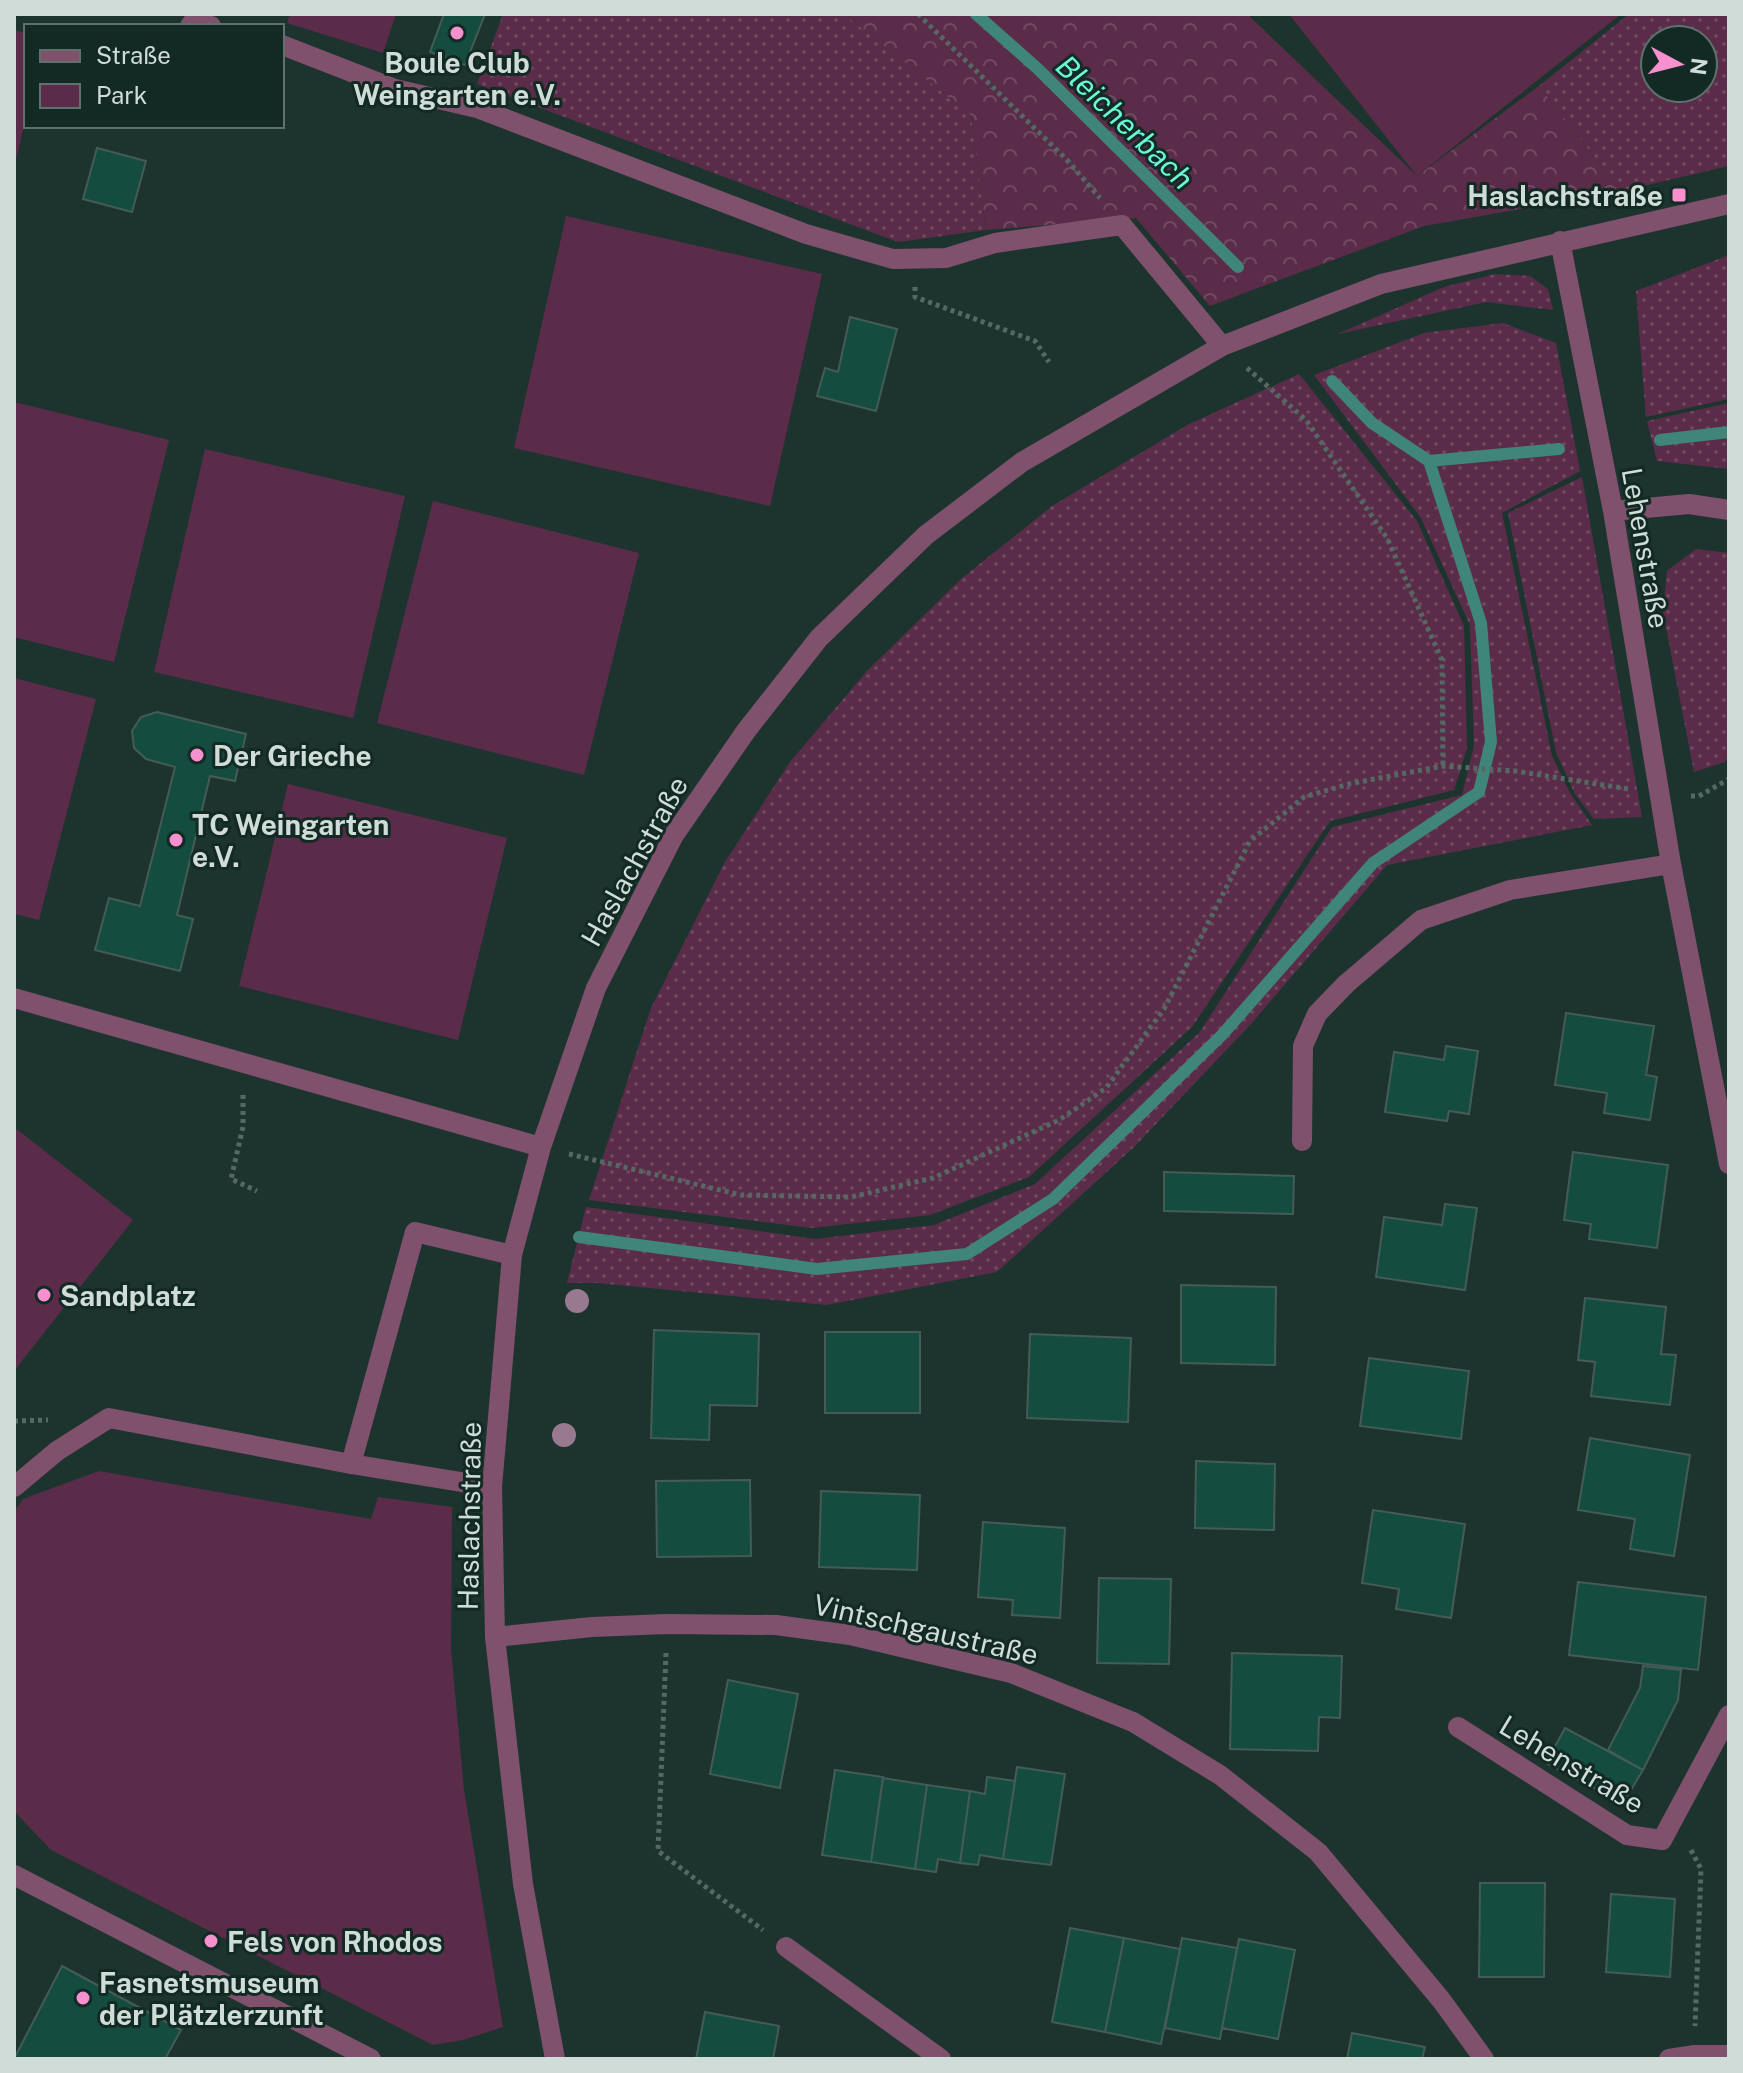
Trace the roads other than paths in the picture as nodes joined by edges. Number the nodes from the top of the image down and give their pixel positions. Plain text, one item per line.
1 (284, 46) edge
2 (1729, 204) edge
3 (1560, 241) junction
4 (1222, 346) junction
5 (1729, 510) edge
6 (1613, 511) junction
7 (1671, 864) junction
8 (14, 998) edge
9 (1302, 1141) dead end
10 (541, 1147) junction
11 (1729, 1161) edge
12 (512, 1255) junction
13 (351, 1464) junction
14 (14, 1487) edge
15 (492, 1487) junction
16 (495, 1637) junction
17 (1729, 1715) edge
18 (1458, 1727) dead end
19 (14, 1875) edge
20 (786, 1947) road end
21 (1729, 2055) edge
22 (371, 2059) edge
23 (555, 2059) edge
24 (941, 2059) edge
25 (1484, 2059) edge
26 (1669, 2059) edge

1 - 4 street
2 - 3 street, Haslachstraße
3 - 4 street, Haslachstraße
3 - 6 street, Lehenstraße
4 - 10 street, Haslachstraße
5 - 6 street
6 - 7 street, Lehenstraße
7 - 9 street
7 - 11 street, Lehenstraße
8 - 10 street
10 - 12 street, Haslachstraße
12 - 13 street
12 - 15 street, Haslachstraße
13 - 14 street
13 - 15 street
15 - 16 street, Haslachstraße
16 - 23 street, Haslachstraße
16 - 25 street, Vintschgaustraße
17 - 18 street, Lehenstraße
19 - 22 street
20 - 24 street
21 - 26 street

